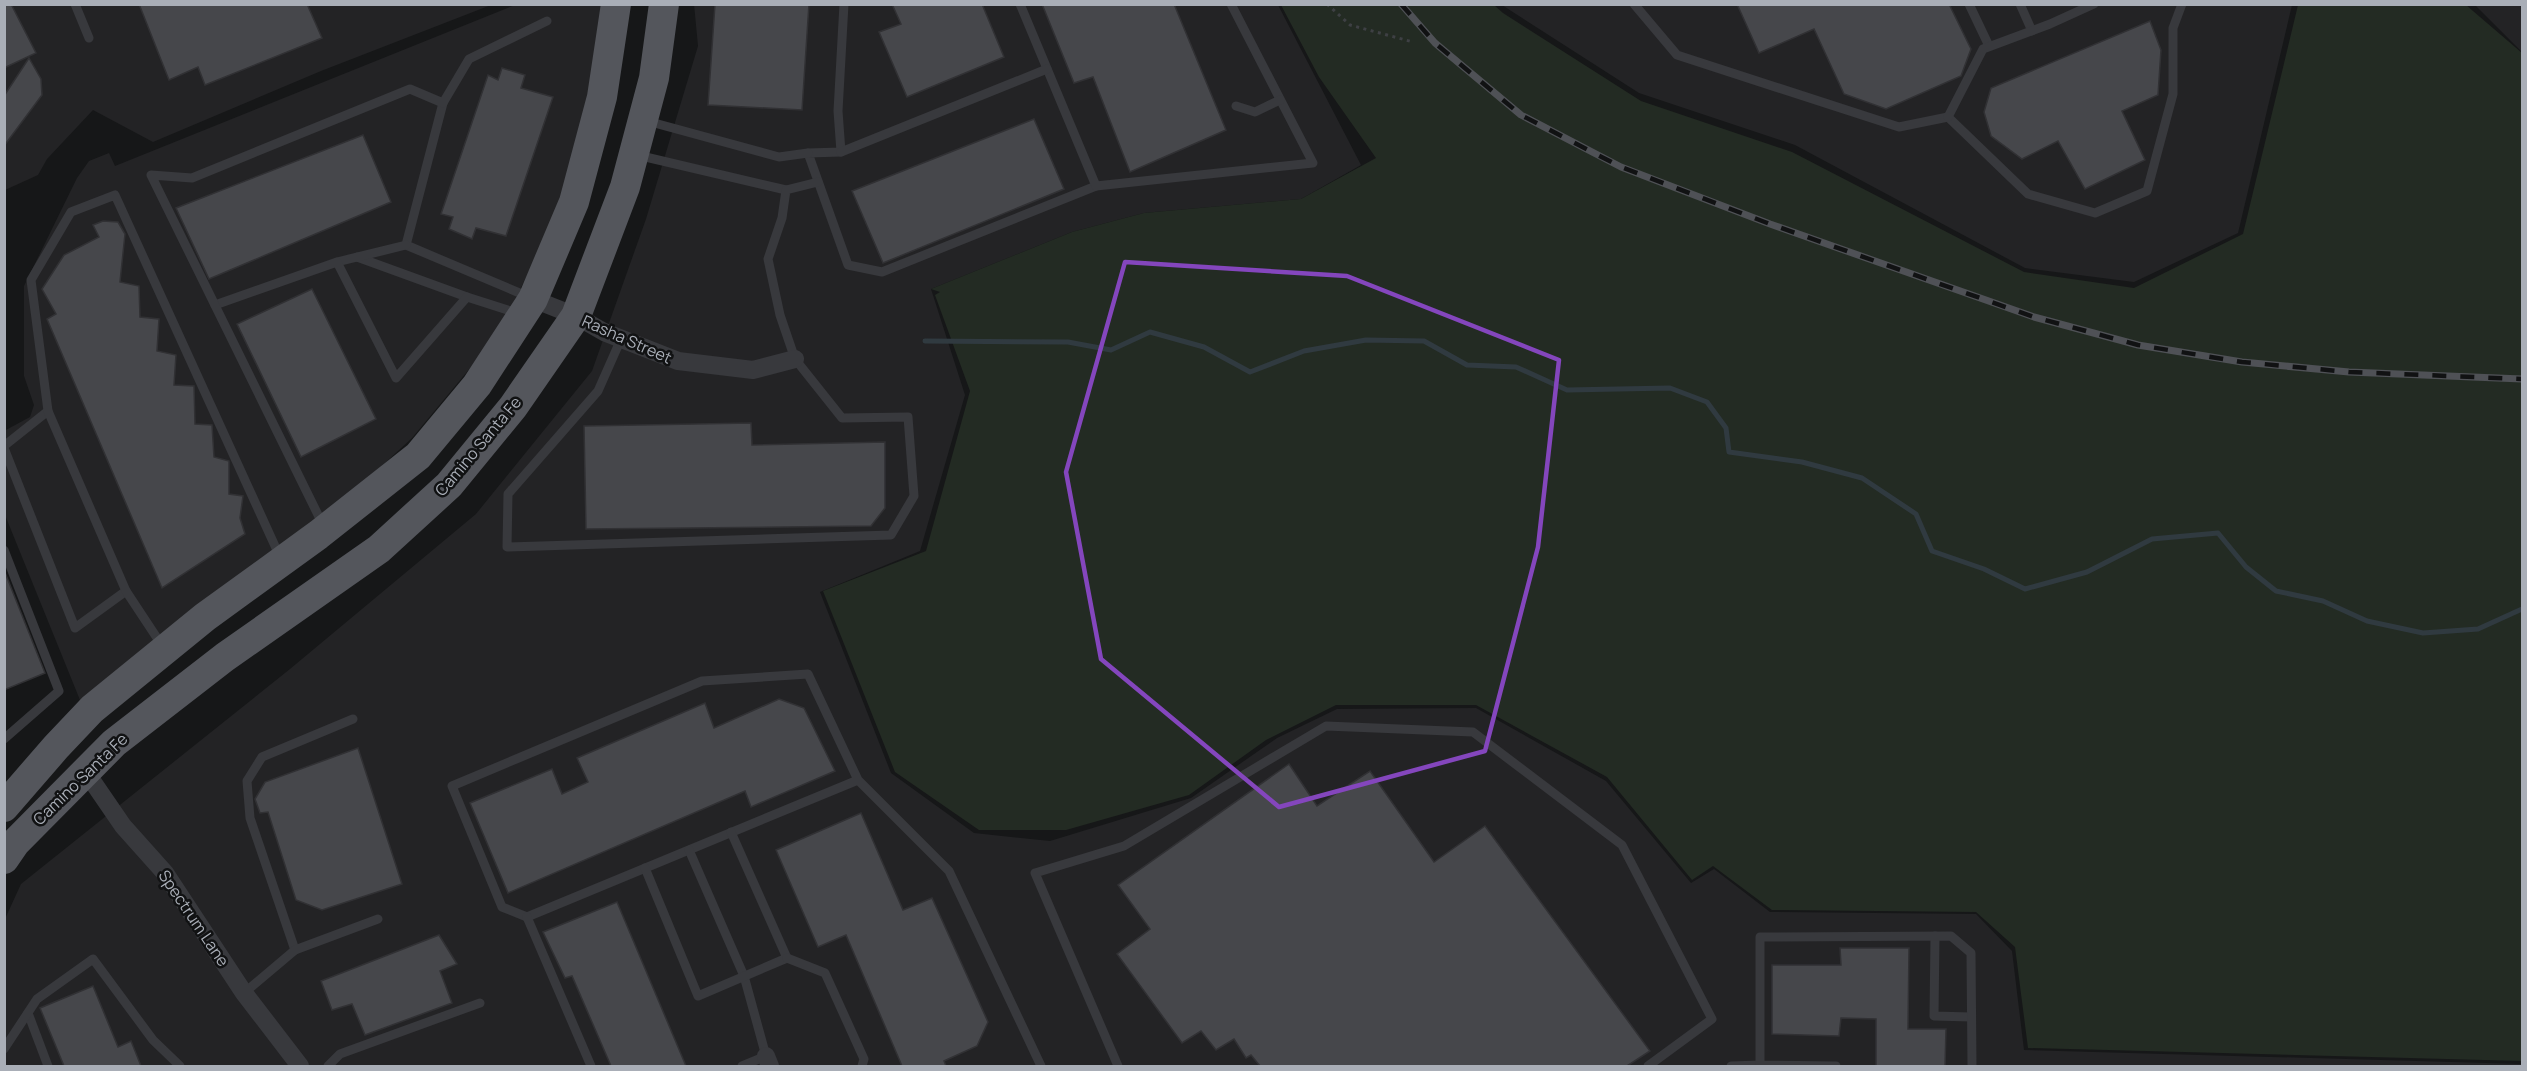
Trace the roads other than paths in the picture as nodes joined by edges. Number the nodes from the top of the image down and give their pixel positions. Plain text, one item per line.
1 (75, 4) edge
2 (616, 4) edge
3 (664, 4) edge
4 (844, 4) edge
5 (1020, 4) edge
6 (1231, 4) edge
7 (1634, 4) edge
8 (1969, 4) edge
9 (2020, 4) edge
10 (2066, 4) edge
11 (2094, 4) edge
12 (2182, 4) edge
13 (2070, 15) junction
14 (547, 21) dead end
15 (2032, 31) junction
16 (90, 38) dead end
17 (1989, 46) junction
18 (1047, 69) junction
19 (1280, 100) junction
20 (443, 103) junction
21 (1236, 106) dead end
22 (1948, 117) junction
23 (643, 120) junction
24 (841, 152) junction
25 (808, 153) junction
26 (634, 154) junction
27 (818, 182) junction
28 (1096, 186) junction
29 (786, 190) junction
30 (406, 245) junction
31 (357, 257) junction
32 (337, 262) junction
33 (467, 297) junction
34 (215, 305) junction
35 (528, 307) junction
36 (576, 316) junction
37 (621, 339) junction
38 (795, 359) junction
39 (48, 411) junction
40 (4, 447) edge
41 (326, 530) junction
42 (4, 550) edge
43 (282, 562) junction
44 (126, 591) junction
45 (165, 650) junction
46 (353, 719) dead end
47 (4, 739) edge
48 (86, 772) junction
49 (858, 780) junction
50 (4, 807) edge
51 (731, 832) junction
52 (689, 850) junction
53 (4, 859) edge
54 (645, 868) junction
55 (528, 916) junction
56 (378, 919) dead end
57 (1935, 936) junction
58 (295, 950) junction
59 (787, 958) junction
60 (744, 976) junction
61 (244, 993) junction
62 (480, 1003) dead end
63 (28, 1012) junction
64 (1971, 1017) junction
65 (4, 1049) edge
66 (768, 1061) edge
67 (1760, 1065) edge
68 (48, 1066) edge
69 (180, 1066) edge
70 (300, 1066) edge
71 (328, 1066) edge
72 (591, 1066) edge
73 (742, 1066) edge
74 (862, 1066) edge
75 (1041, 1066) edge
76 (1118, 1066) edge
77 (1648, 1066) edge
78 (1731, 1066) edge
79 (1836, 1066) edge
80 (1972, 1066) edge

1 - 16 lane
2 - 35 main road, Camino Santa Fe
3 - 23 main road, Camino Santa Fe
4 - 24 lane
5 - 18 lane
6 - 19 lane
7 - 22 lane
8 - 17 lane
9 - 15 lane
10 - 13 lane
11 - 13 lane
12 - 22 lane
13 - 15 lane
14 - 20 lane
15 - 17 lane
17 - 22 lane
18 - 24 lane
18 - 28 lane
19 - 21 lane
19 - 28 lane
20 - 30 lane
20 - 34 lane
23 - 25 lane
23 - 26 main road, Camino Santa Fe
24 - 25 lane
25 - 27 lane
26 - 29 lane
26 - 36 main road, Camino Santa Fe
27 - 28 lane
27 - 29 lane
29 - 38 lane
30 - 31 lane
30 - 35 lane
31 - 32 lane
31 - 33 lane
32 - 33 lane
32 - 34 lane
33 - 35 lane
34 - 41 lane
35 - 36 street, Rasha Street
35 - 41 main road, Camino Santa Fe
36 - 37 street, Rasha Street
36 - 48 main road, Camino Santa Fe
37 - 38 street, Rasha Street
37 - 38 lane
39 - 40 lane
39 - 43 lane
39 - 44 lane
40 - 44 lane
41 - 43 main road, Camino Santa Fe
42 - 47 lane
43 - 45 main road, Camino Santa Fe
44 - 45 lane
45 - 50 main road, Camino Santa Fe
46 - 58 lane
48 - 53 main road, Camino Santa Fe
48 - 61 street, Spectrum Lane
49 - 51 lane
49 - 55 lane
49 - 75 lane
51 - 52 lane
51 - 59 lane
52 - 54 lane
52 - 60 lane
54 - 55 lane
54 - 60 lane
55 - 72 lane
56 - 58 lane
57 - 64 lane
57 - 64 lane
57 - 67 lane
58 - 61 lane
59 - 60 lane
59 - 74 lane
60 - 66 lane
61 - 70 street, Spectrum Lane
62 - 71 lane
63 - 65 lane
63 - 68 lane
63 - 69 lane
64 - 80 lane
66 - 73 lane
67 - 78 lane
67 - 79 lane
76 - 77 lane

